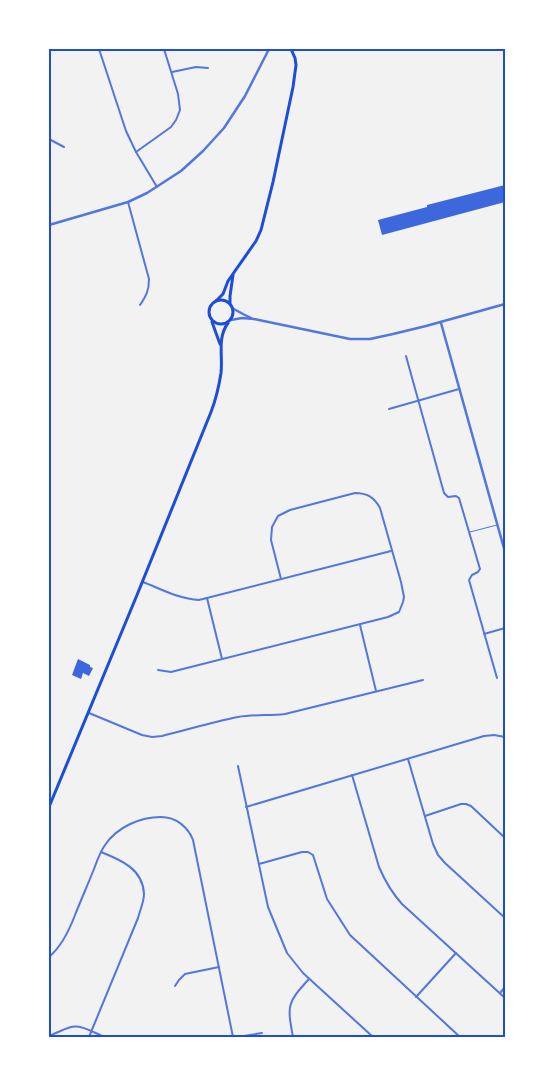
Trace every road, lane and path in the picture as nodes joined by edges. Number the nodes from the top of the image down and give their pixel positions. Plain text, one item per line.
1 (99, 49) edge
2 (164, 49) edge
3 (269, 49) edge
4 (290, 49) edge
5 (208, 68) dead end
6 (172, 72) junction
7 (49, 139) edge
8 (64, 147) dead end
9 (136, 152) junction
10 (157, 187) junction
11 (128, 202) junction
12 (49, 225) edge
13 (233, 274) junction
14 (216, 301) junction
15 (505, 304) edge
16 (140, 305) dead end
17 (232, 306) junction
18 (254, 319) junction
19 (212, 321) junction
20 (230, 321) junction
21 (441, 322) junction
22 (221, 347) junction
23 (406, 356) dead end
24 (459, 389) junction
25 (418, 401) junction
26 (389, 409) dead end
27 (498, 525) junction
28 (469, 532) junction
29 (392, 551) junction
30 (505, 552) edge
31 (281, 579) junction
32 (142, 582) junction
33 (207, 598) junction
34 (360, 624) junction
35 (505, 628) edge
36 (484, 634) junction
37 (222, 659) junction
38 (158, 670) dead end
39 (497, 678) dead end
40 (423, 680) dead end
41 (376, 691) junction
42 (88, 713) junction
43 (505, 737) edge
44 (408, 759) junction
45 (238, 766) dead end
46 (352, 775) junction
47 (49, 807) edge
48 (246, 807) junction
49 (425, 816) junction
50 (505, 838) edge
51 (101, 852) junction
52 (258, 864) junction
53 (505, 918) edge
54 (456, 953) junction
55 (49, 957) edge
56 (219, 967) junction
57 (309, 979) junction
58 (175, 986) dead end
59 (505, 986) edge
60 (500, 993) junction
61 (416, 997) junction
62 (505, 998) edge
63 (91, 1032) junction
64 (262, 1033) dead end
65 (49, 1036) edge
66 (89, 1037) edge
67 (105, 1037) edge
68 (234, 1037) edge
69 (238, 1037) edge
70 (293, 1037) edge
71 (373, 1037) edge
72 (460, 1037) edge

1 - 9 street
2 - 6 street
3 - 10 street
4 - 13 main road
5 - 6 street
6 - 9 street
7 - 8 street
9 - 10 street
10 - 11 street
11 - 12 street
11 - 16 street
13 - 14 main road
13 - 17 main road
14 - 17 main road
14 - 19 main road
15 - 21 street
17 - 18 street
17 - 20 main road
18 - 20 street
18 - 21 street
19 - 20 main road
19 - 22 main road
20 - 22 main road
21 - 24 street
22 - 32 main road
23 - 25 street
24 - 25 street
24 - 27 street
25 - 26 street
25 - 28 street
27 - 28 lane
27 - 30 street
28 - 36 street
29 - 31 street
29 - 31 street
29 - 34 street
31 - 33 street
32 - 33 street
32 - 42 main road
33 - 37 street
34 - 37 street
34 - 41 street
35 - 36 street
36 - 39 street
37 - 38 street
40 - 41 street
41 - 42 street
42 - 47 main road
43 - 44 street
44 - 46 street
44 - 49 street
45 - 48 street
46 - 48 street
46 - 54 street
48 - 52 street
49 - 50 street
49 - 53 street
51 - 55 street
51 - 56 street
51 - 63 street
52 - 57 street
52 - 61 street
54 - 60 street
54 - 61 street
56 - 58 street
56 - 68 street
57 - 70 street
57 - 71 street
59 - 60 street
60 - 62 street
61 - 72 street
63 - 65 street
63 - 66 street
63 - 67 street
64 - 69 street

